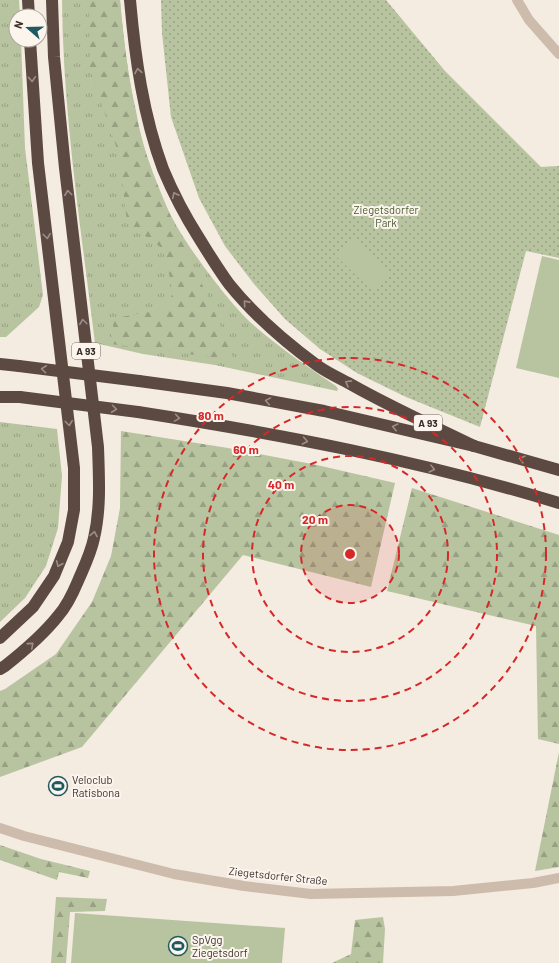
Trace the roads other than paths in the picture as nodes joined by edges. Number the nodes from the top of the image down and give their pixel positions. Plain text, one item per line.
1 (52, 0) edge
2 (130, 0) edge
3 (517, 0) edge
4 (31, 48) edge
5 (559, 54) edge
6 (0, 364) edge
7 (0, 397) edge
8 (474, 446) junction
9 (559, 470) edge
10 (559, 503) edge
11 (0, 638) edge
12 (0, 669) edge
13 (0, 828) edge
14 (559, 878) edge

12 -> 1 highway, A 93
8 -> 2 highway, A 93
3 - 5 street
4 -> 11 highway, A 93
8 -> 6 highway, A 93, bridge
7 -> 10 highway, bridge
9 -> 8 highway, A 93
13 - 14 street, Ziegetsdorfer Straße

